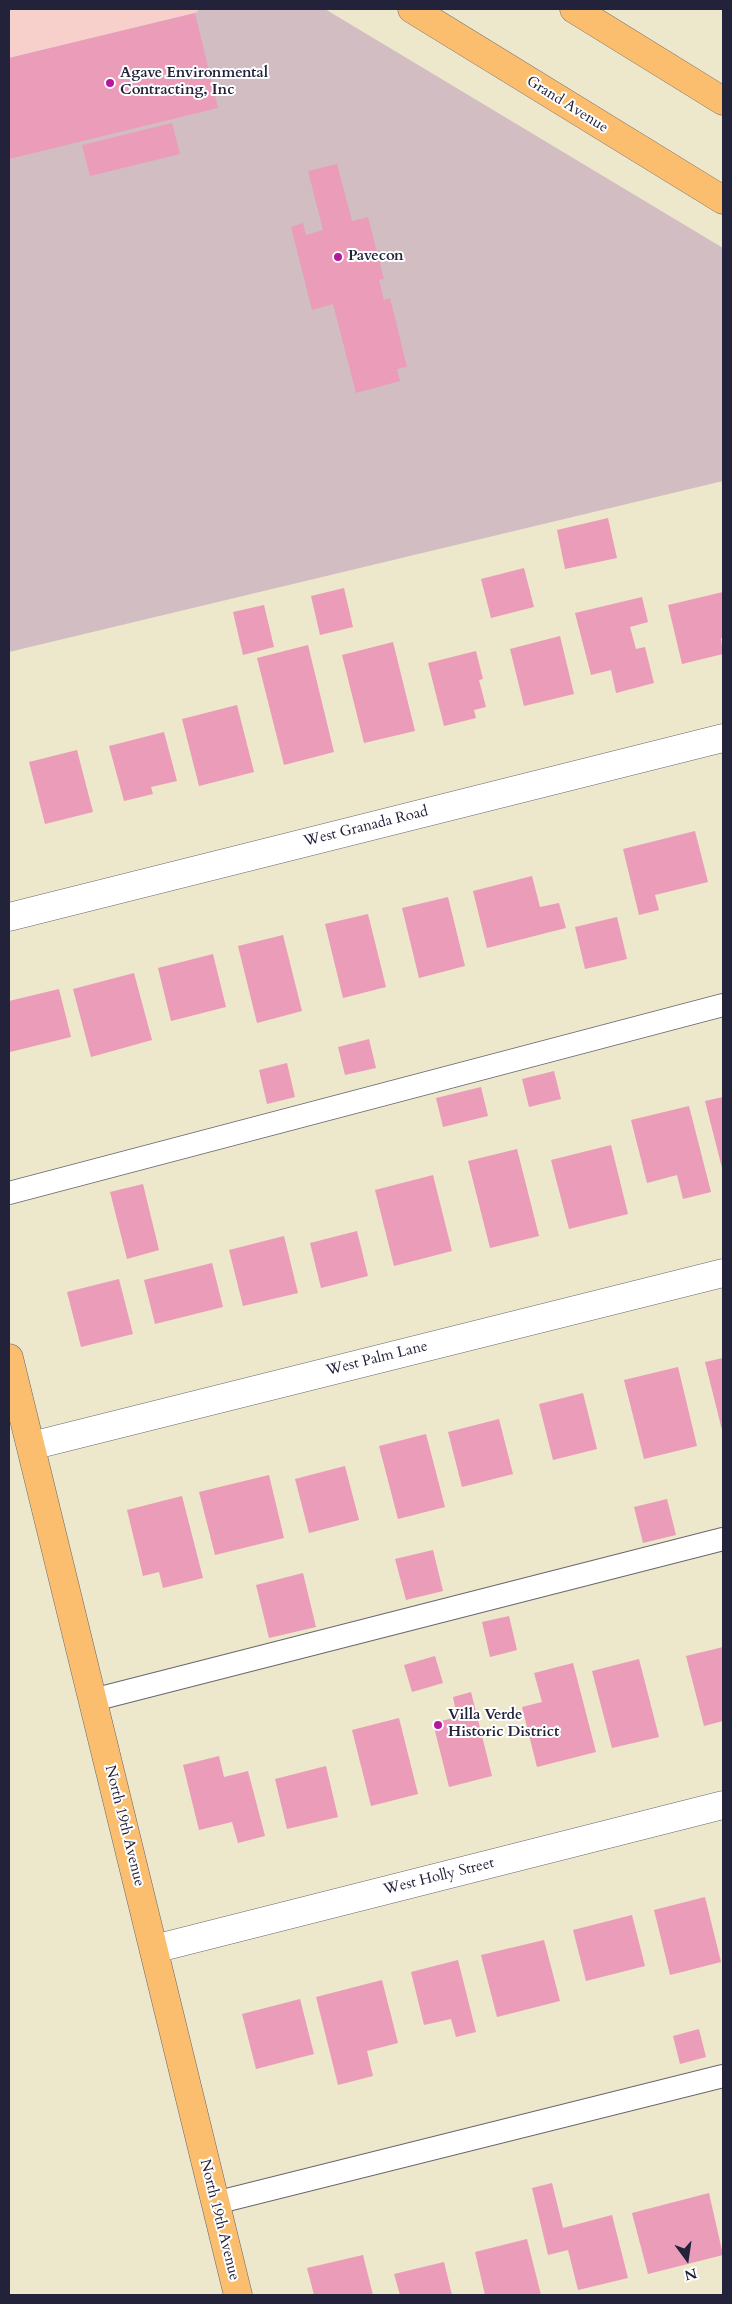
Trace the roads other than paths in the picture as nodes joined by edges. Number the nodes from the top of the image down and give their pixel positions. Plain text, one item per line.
1 (412, 9) edge
2 (574, 9) edge
3 (723, 101) edge
4 (723, 200) edge
5 (723, 738) edge
6 (9, 917) edge
7 (723, 1005) edge
8 (9, 1193) edge
9 (723, 1273) edge
10 (9, 1358) edge
11 (31, 1446) junction
12 (723, 1539) edge
13 (93, 1700) junction
14 (723, 1804) edge
15 (154, 1950) junction
16 (723, 2076) edge
17 (215, 2203) junction
18 (238, 2295) edge

1 - 4 main road, Grand Avenue
2 - 3 main road
5 - 6 street, West Granada Road
7 - 8 lane
9 - 11 street, West Palm Lane
10 - 11 main road, North 19th Avenue
11 - 13 main road, North 19th Avenue
12 - 13 lane
13 - 15 main road, North 19th Avenue
14 - 15 street, West Holly Street
15 - 17 main road, North 19th Avenue
16 - 17 lane
17 - 18 main road, North 19th Avenue

